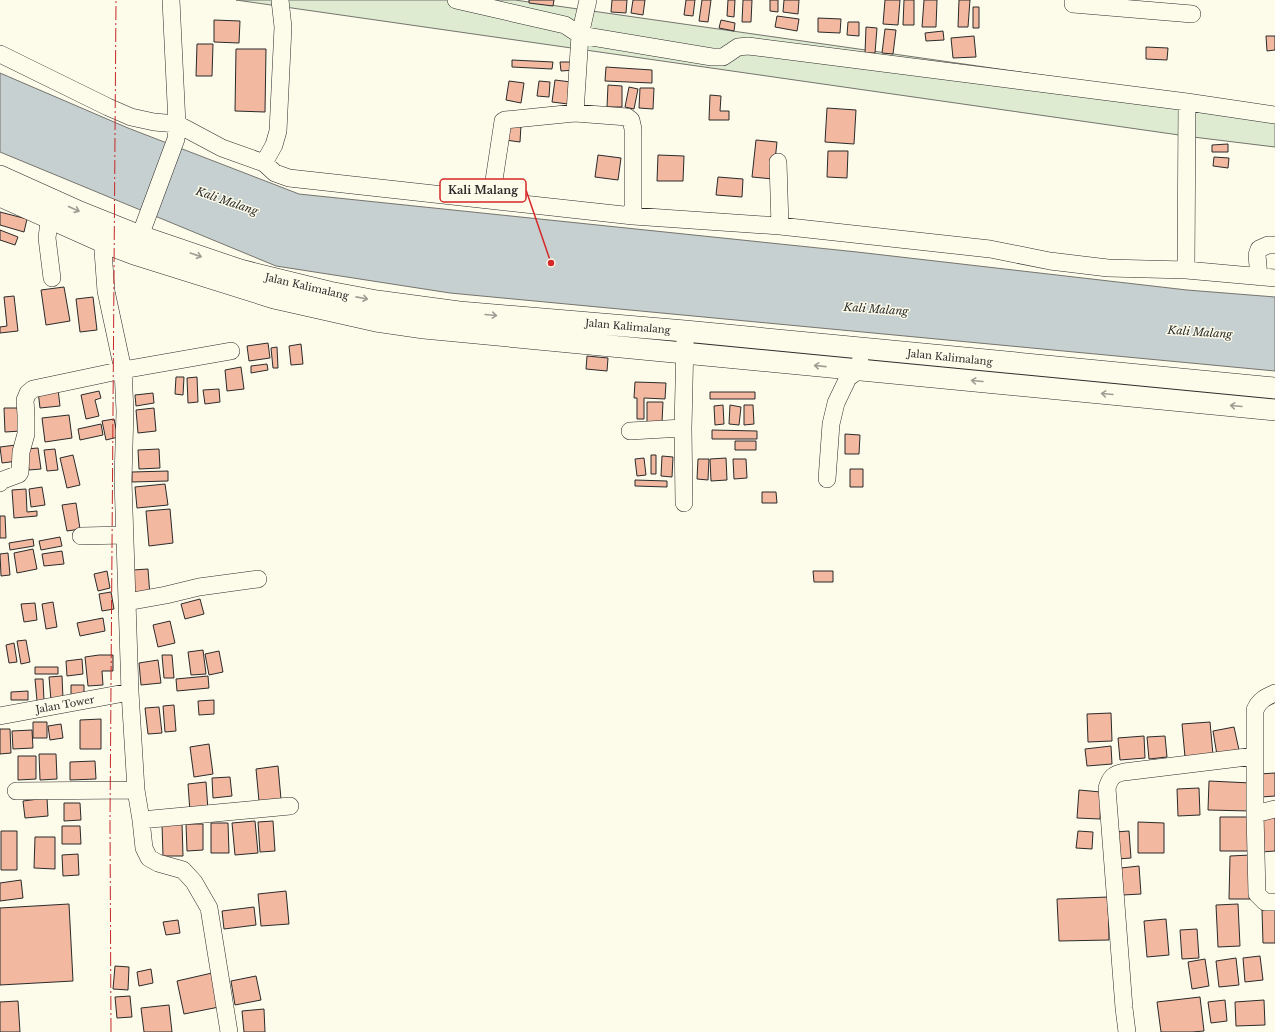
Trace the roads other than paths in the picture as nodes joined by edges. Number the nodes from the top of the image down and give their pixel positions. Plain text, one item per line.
1 (171, 0) edge
2 (280, 0) edge
3 (456, 0) edge
4 (588, 0) edge
5 (1073, 0) edge
6 (1192, 14) dead end
7 (580, 35) junction
8 (0, 54) edge
9 (1187, 102) junction
10 (575, 113) junction
11 (1275, 115) edge
12 (176, 131) junction
13 (778, 162) dead end
14 (264, 163) junction
15 (0, 176) edge
16 (0, 196) edge
17 (491, 200) junction
18 (50, 209) junction
19 (633, 216) junction
20 (780, 226) junction
21 (144, 228) junction
22 (108, 234) junction
23 (1275, 245) edge
24 (1186, 270) junction
25 (52, 278) dead end
26 (1267, 278) edge
27 (685, 331) junction
28 (862, 348) junction
29 (231, 351) dead end
30 (685, 353) junction
31 (123, 370) junction
32 (859, 370) junction
33 (1275, 388) edge
34 (1275, 410) edge
35 (684, 428) junction
36 (630, 431) dead end
37 (827, 479) dead end
38 (0, 483) edge
39 (684, 503) dead end
40 (125, 535) junction
41 (82, 536) dead end
42 (258, 579) dead end
43 (127, 602) junction
44 (130, 692) junction
45 (1275, 693) edge
46 (0, 716) edge
47 (1255, 756) junction
48 (136, 790) junction
49 (16, 791) dead end
50 (290, 806) dead end
51 (1275, 810) edge
52 (1254, 814) junction
53 (141, 820) junction
54 (1275, 902) edge
55 (229, 1032) edge
56 (1128, 1032) edge

1 - 12 street
2 - 14 street
3 - 7 street
4 - 7 street
5 - 6 street
7 - 9 street
7 - 10 street
8 - 12 street
9 - 11 street
9 - 24 street
10 - 17 street
10 - 19 street
12 - 14 street
12 - 21 street
13 - 20 street
14 - 17 street
15 - 18 main road, Jalan Kalimalang
16 - 18 main road, Jalan Kalimalang
17 - 19 street
18 - 22 main road, Jalan Kalimalang
18 - 25 street
19 - 20 street
20 - 24 street
21 - 22 main road, Jalan Kalimalang
21 -> 27 main road, Jalan Kalimalang
22 - 30 main road, Jalan Kalimalang
22 - 31 street
23 - 26 street
24 - 26 street
27 - 28 main road, Jalan Kalimalang
27 - 30 street
28 - 32 street
28 - 33 main road, Jalan Kalimalang
29 - 31 street
32 -> 30 main road, Jalan Kalimalang
30 - 35 street
31 - 38 street
31 - 40 street
34 -> 32 main road, Jalan Kalimalang
32 - 37 street
35 - 36 street
35 - 39 street
40 - 41 street
40 - 43 street
42 - 43 street
43 - 44 street
44 - 46 street, Jalan Tower
44 - 48 street
45 - 47 street
47 - 52 street
47 - 56 street
48 - 49 street
48 - 53 street
50 - 53 street
51 - 52 street
52 - 54 street
53 - 55 street

